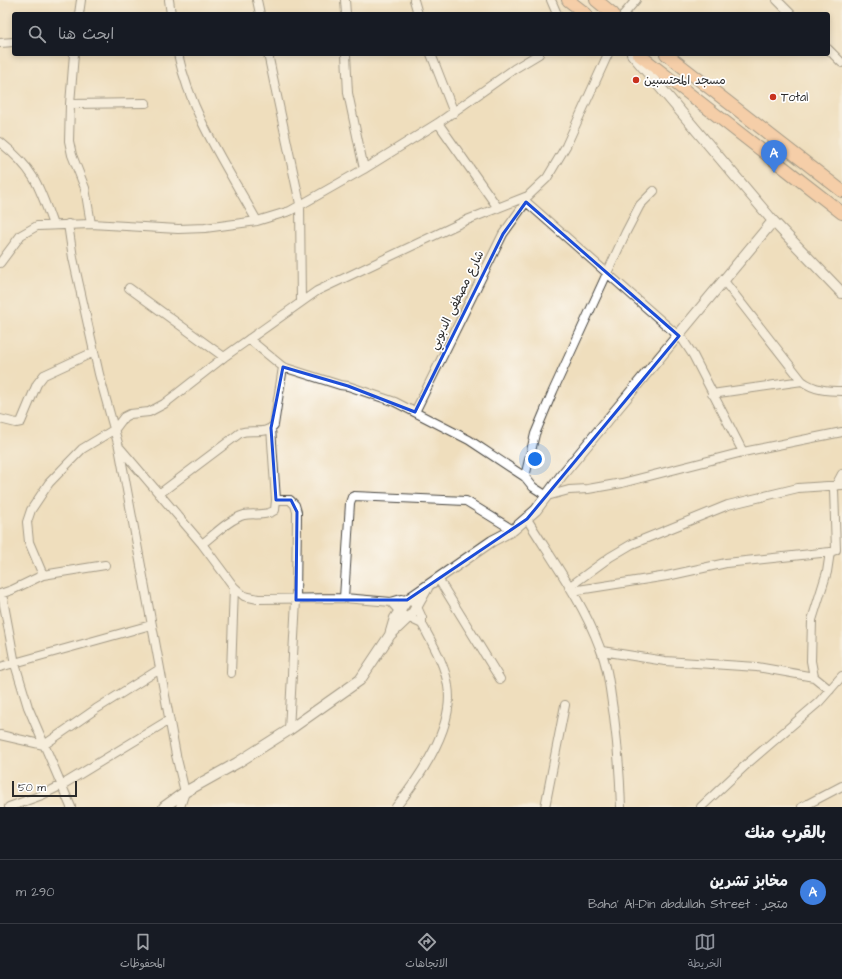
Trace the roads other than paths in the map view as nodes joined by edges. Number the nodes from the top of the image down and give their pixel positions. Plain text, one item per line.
1 (81, 0) edge
2 (169, 0) edge
3 (257, 0) edge
4 (344, 0) edge
5 (414, 0) edge
6 (551, 0) edge
7 (568, 0) edge
8 (596, 0) edge
9 (636, 0) edge
10 (777, 0) edge
11 (79, 12) edge
12 (171, 12) edge
13 (260, 12) edge
14 (346, 12) edge
15 (417, 12) edge
16 (556, 12) edge
17 (583, 12) edge
18 (611, 12) edge
19 (626, 12) edge
20 (789, 12) edge
21 (12, 42) edge
22 (0, 43) edge
23 (830, 51) edge
24 (74, 56) edge
25 (179, 56) edge
26 (268, 56) edge
27 (346, 56) edge
28 (432, 56) edge
29 (536, 56) edge
30 (607, 56) edge
31 (634, 56) edge
32 (641, 56) edge
33 (669, 56) edge
34 (842, 63) edge
35 (146, 103) dead end
36 (70, 104) junction
37 (454, 113) junction
38 (438, 123) junction
39 (0, 142) edge
40 (364, 169) junction
41 (842, 191) edge
42 (654, 192) dead end
43 (524, 201) junction
44 (300, 204) junction
45 (498, 208) junction
46 (842, 213) edge
47 (257, 221) junction
48 (773, 221) junction
49 (68, 224) junction
50 (91, 224) junction
51 (54, 225) junction
52 (0, 263) edge
53 (607, 274) junction
54 (724, 281) junction
55 (129, 288) dead end
56 (842, 292) edge
57 (301, 302) junction
58 (679, 336) junction
59 (248, 339) junction
60 (94, 352) junction
61 (224, 357) junction
62 (283, 367) junction
63 (802, 381) junction
64 (842, 391) edge
65 (712, 394) junction
66 (415, 412) junction
67 (0, 420) edge
68 (271, 428) junction
69 (115, 429) junction
70 (842, 432) edge
71 (119, 447) junction
72 (743, 452) junction
73 (842, 474) edge
74 (525, 477) junction
75 (839, 485) edge
76 (160, 494) junction
77 (547, 496) junction
78 (276, 500) junction
79 (527, 519) junction
80 (513, 530) junction
81 (202, 544) junction
82 (830, 552) junction
83 (105, 566) dead end
84 (43, 575) junction
85 (439, 580) junction
86 (234, 587) junction
87 (427, 588) junction
88 (570, 589) junction
89 (1, 594) edge
90 (344, 598) junction
91 (296, 600) junction
92 (407, 600) junction
93 (391, 602) junction
94 (417, 606) junction
95 (399, 611) junction
96 (408, 619) junction
97 (422, 624) junction
98 (151, 625) junction
99 (390, 636) junction
100 (602, 651) junction
101 (15, 664) junction
102 (0, 667) edge
103 (160, 669) junction
104 (231, 673) dead end
105 (842, 676) edge
106 (814, 677) junction
107 (500, 679) dead end
108 (830, 690) junction
109 (565, 705) dead end
110 (169, 720) junction
111 (289, 730) junction
112 (0, 735) edge
113 (44, 745) junction
114 (62, 785) junction
115 (842, 786) edge
116 (185, 792) junction
117 (804, 806) edge
118 (9, 807) edge
119 (71, 807) edge
120 (164, 807) edge
121 (180, 807) edge
122 (396, 807) edge
123 (545, 807) edge
124 (621, 807) edge
125 (701, 807) edge

1 - 11 street
2 - 12 street
3 - 13 street
4 - 14 street
5 - 15 street
6 - 16 street
7 - 17 main road
8 - 18 main road
9 - 19 street
10 - 20 street
21 - 22 street
23 - 34 street
24 - 36 street
25 - 47 street
26 - 44 street
27 - 40 street
28 - 37 street
29 - 37 street
30 - 43 street
31 - 48 street
32 - 46 main road
33 - 41 main road
35 - 36 street
36 - 50 street
37 - 38 street
38 - 40 street
38 - 45 street
39 - 51 street
40 - 44 street
42 - 53 street
43 - 45 street
43 - 53 street
43 - 66 street, شارع مصطفى الدبوبي
44 - 47 street
44 - 57 street
45 - 57 street
47 - 50 street
48 - 54 street
48 - 56 street
49 - 50 street
49 - 51 street
49 - 60 street
51 - 52 street
53 - 58 street
53 - 74 street
54 - 58 street
54 - 63 street
55 - 61 street
57 - 59 street
58 - 65 street
58 - 77 street
59 - 61 street
59 - 62 street
60 - 67 street
60 - 69 street
61 - 69 street
62 - 66 street
62 - 68 street
63 - 64 street
63 - 65 street
65 - 72 street
66 - 74 street
68 - 76 street
68 - 78 street
69 - 71 street
69 - 84 street
70 - 72 street
71 - 76 street
71 - 98 street
72 - 77 street
73 - 75 street
74 - 77 street
75 - 82 street
75 - 88 street
76 - 81 street
77 - 79 street
78 - 81 street
78 - 91 street
79 - 80 street
79 - 88 street
80 - 85 street
80 - 90 street
81 - 86 street
82 - 88 street
82 - 106 street
83 - 84 street
84 - 89 street
85 - 87 street
85 - 107 street
86 - 91 street
86 - 104 street
87 - 92 street
87 - 94 street
88 - 100 street
89 - 101 street
90 - 91 street
90 - 93 street
91 - 111 street
92 - 93 street
92 - 94 street
92 - 95 street
93 - 95 street
94 - 96 street
94 - 97 street
95 - 96 street
95 - 99 street
96 - 97 street
96 - 99 street
97 - 122 street
98 - 101 street
98 - 103 street
99 - 111 street
100 - 106 street
100 - 124 street
101 - 102 street
101 - 113 street
103 - 110 street
103 - 113 street
105 - 108 street
106 - 108 street
108 - 125 street
109 - 123 street
110 - 114 street
110 - 116 street
111 - 116 street
112 - 113 street
113 - 114 street
114 - 118 street
114 - 119 street
115 - 117 street
116 - 120 street
116 - 121 street

